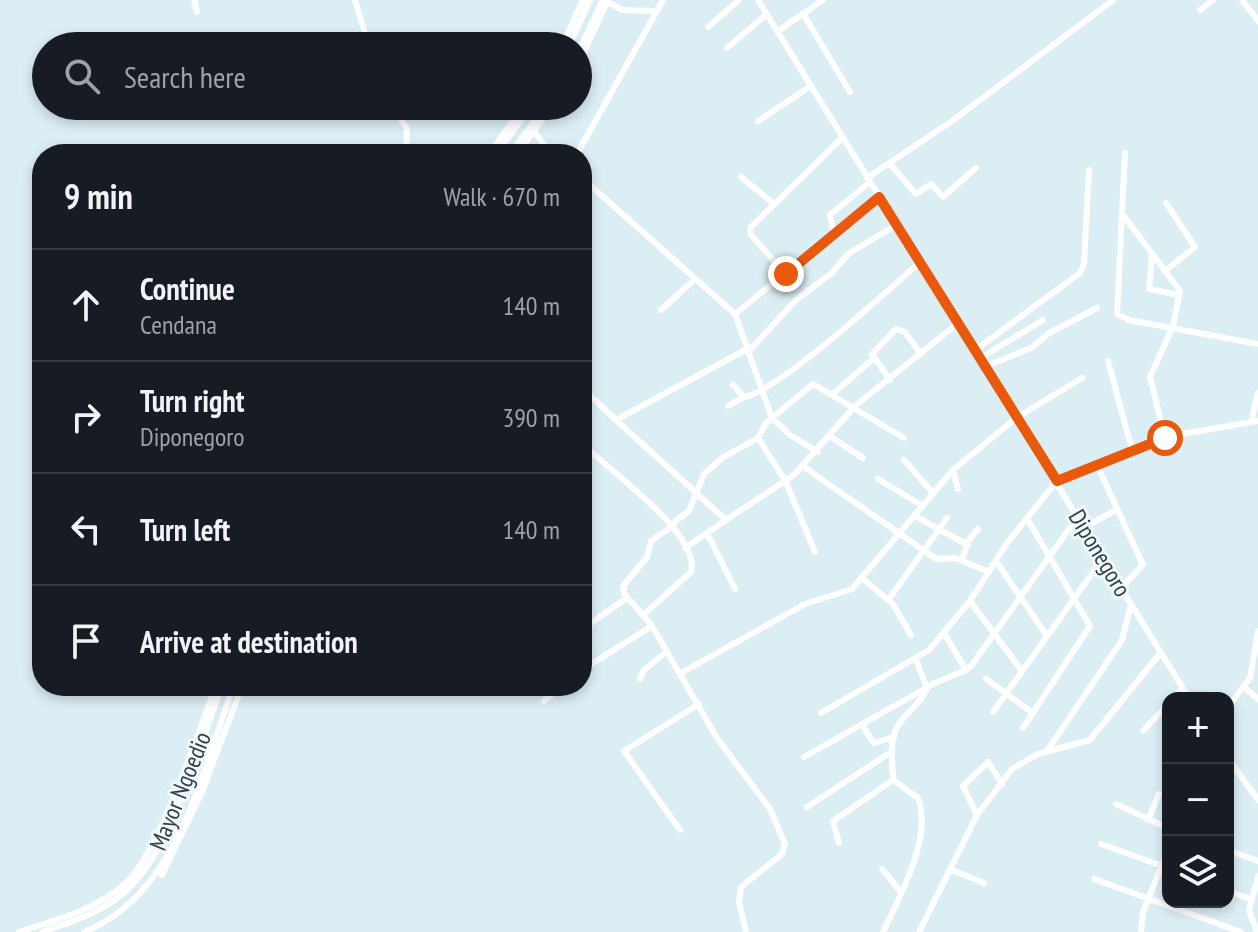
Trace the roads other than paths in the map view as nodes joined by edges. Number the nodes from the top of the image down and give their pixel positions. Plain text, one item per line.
1 (194, 0) edge
2 (355, 0) edge
3 (583, 0) edge
4 (590, 0) edge
5 (663, 0) edge
6 (739, 0) edge
7 (758, 0) edge
8 (823, 0) edge
9 (1113, 0) edge
10 (1213, 0) edge
11 (1242, 0) edge
12 (607, 1) edge
13 (1200, 10) dead end
14 (656, 11) junction
15 (197, 12) dead end
16 (767, 14) junction
17 (804, 15) junction
18 (1258, 21) edge
19 (708, 27) dead end
20 (778, 31) junction
21 (365, 32) edge
22 (568, 32) edge
23 (575, 32) edge
24 (589, 32) edge
25 (592, 34) edge
26 (727, 48) dead end
27 (811, 86) junction
28 (850, 92) dead end
29 (402, 120) edge
30 (514, 120) edge
31 (521, 120) edge
32 (538, 120) edge
33 (544, 120) edge
34 (758, 121) dead end
35 (538, 136) junction
36 (843, 137) junction
37 (406, 144) edge
38 (496, 144) edge
39 (503, 144) edge
40 (518, 144) edge
41 (529, 144) edge
42 (544, 144) edge
43 (583, 144) edge
44 (1125, 153) dead end
45 (890, 164) junction
46 (976, 168) dead end
47 (1089, 170) dead end
48 (741, 177) dead end
49 (868, 180) junction
50 (592, 187) edge
51 (879, 197) junction
52 (773, 203) junction
53 (1166, 203) dead end
54 (1124, 216) junction
55 (896, 225) junction
56 (834, 235) junction
57 (1153, 254) junction
58 (919, 263) junction
59 (1165, 271) junction
60 (786, 274) junction
61 (695, 279) junction
62 (1179, 295) junction
63 (1097, 308) dead end
64 (661, 310) dead end
65 (735, 314) junction
66 (1043, 320) dead end
67 (957, 324) junction
68 (1173, 326) junction
69 (1258, 344) edge
70 (749, 350) junction
71 (974, 351) junction
72 (921, 354) junction
73 (874, 358) junction
74 (979, 359) junction
75 (1108, 361) dead end
76 (984, 367) junction
77 (1082, 378) dead end
78 (890, 380) junction
79 (733, 385) dead end
80 (760, 391) junction
81 (1258, 393) edge
82 (833, 394) junction
83 (592, 397) edge
84 (744, 397) junction
85 (728, 406) dead end
86 (855, 406) junction
87 (772, 418) junction
88 (1016, 418) junction
89 (616, 420) junction
90 (1255, 422) edge
91 (831, 437) junction
92 (758, 438) junction
93 (904, 438) dead end
94 (1165, 438) junction
95 (1132, 450) junction
96 (592, 452) edge
97 (818, 452) junction
98 (863, 458) dead end
99 (904, 460) dead end
100 (1097, 465) junction
101 (804, 467) junction
102 (953, 470) junction
103 (878, 479) dead end
104 (1057, 481) junction
105 (786, 482) junction
106 (958, 489) dead end
107 (696, 490) junction
108 (933, 493) junction
109 (923, 506) junction
110 (1116, 510) junction
111 (915, 516) junction
112 (947, 518) dead end
113 (1077, 518) junction
114 (726, 520) junction
115 (1028, 520) junction
116 (674, 524) junction
117 (1083, 528) junction
118 (978, 529) dead end
119 (938, 530) junction
120 (707, 533) junction
121 (899, 535) junction
122 (968, 545) junction
123 (685, 548) junction
124 (924, 550) junction
125 (815, 552) dead end
126 (1048, 558) junction
127 (1103, 558) junction
128 (962, 560) junction
129 (996, 561) junction
130 (989, 572) junction
131 (862, 578) junction
132 (1121, 588) junction
133 (735, 589) dead end
134 (1022, 596) junction
135 (627, 598) junction
136 (889, 599) junction
137 (1073, 599) junction
138 (970, 601) junction
139 (1131, 604) junction
140 (643, 615) junction
141 (592, 622) edge
142 (652, 626) junction
143 (1258, 631) edge
144 (944, 633) junction
145 (995, 634) junction
146 (911, 635) dead end
147 (1047, 636) junction
148 (667, 651) junction
149 (1161, 652) junction
150 (1257, 652) edge
151 (916, 660) junction
152 (592, 664) edge
153 (966, 670) junction
154 (1022, 671) junction
155 (681, 673) junction
156 (640, 679) dead end
157 (986, 679) dead end
158 (927, 688) junction
159 (1183, 688) junction
160 (1245, 688) junction
161 (1179, 692) edge
162 (1185, 692) edge
163 (1006, 694) junction
164 (212, 696) edge
165 (218, 696) edge
166 (230, 696) edge
167 (238, 696) edge
168 (550, 696) edge
169 (1258, 699) edge
170 (1234, 700) edge
171 (544, 701) dead end
172 (699, 704) junction
173 (1162, 710) edge
174 (993, 712) dead end
175 (821, 713) dead end
176 (1033, 713) junction
177 (862, 725) junction
178 (1023, 728) dead end
179 (1143, 731) dead end
180 (894, 737) junction
181 (1047, 751) junction
182 (891, 752) junction
183 (804, 757) dead end
184 (1232, 764) edge
185 (893, 780) junction
186 (1002, 784) junction
187 (1159, 794) dead end
188 (1257, 798) edge
189 (1116, 804) dead end
190 (807, 807) dead end
191 (977, 815) junction
192 (1148, 820) junction
193 (1162, 826) edge
194 (680, 830) dead end
195 (839, 843) dead end
196 (1101, 844) dead end
197 (1234, 852) edge
198 (1258, 861) edge
199 (1162, 866) edge
200 (882, 869) dead end
201 (952, 870) junction
202 (1162, 873) edge
203 (162, 875) dead end
204 (1258, 876) edge
205 (1094, 879) dead end
206 (984, 883) dead end
207 (900, 891) junction
208 (1234, 893) edge
209 (1148, 899) junction
210 (1250, 899) junction
211 (1255, 919) edge
212 (19, 932) edge
213 (42, 932) edge
214 (84, 932) edge
215 (746, 932) edge
216 (883, 932) edge
217 (919, 932) edge
218 (1141, 932) edge
219 (1241, 932) edge
220 (1257, 932) edge

1 - 15 street
2 - 21 street
3 - 22 street
4 - 23 street
5 - 14 street
6 - 19 street
7 - 16 street, Diponegoro
8 - 17 street
9 - 45 street
10 - 13 street
11 - 18 street
12 - 14 street
12 - 24 street
12 - 25 street
14 - 43 street
16 - 20 street, Diponegoro
16 - 26 street
17 - 20 street
17 - 28 street
20 - 27 street, Diponegoro
27 - 34 street
27 - 36 street, Diponegoro
29 - 37 street
30 - 38 street
31 - 39 street
32 - 40 street
33 - 35 street
35 - 41 street
35 - 42 street
36 - 49 street, Diponegoro
36 - 52 street
44 - 54 street
45 - 46 street
45 - 49 street
47 - 71 street
48 - 52 street
49 - 51 street, Diponegoro
49 - 56 street
50 - 61 street
51 - 55 street, Diponegoro
51 - 56 street
52 - 60 street
53 - 59 street
54 - 57 street
54 - 68 street
55 - 58 street, Diponegoro
55 - 70 street
56 - 60 street
57 - 59 street
57 - 62 street
58 - 67 street, Diponegoro
58 - 80 street
59 - 62 street
60 - 65 street
61 - 64 street
61 - 65 street
62 - 68 street
63 - 76 street
65 - 70 street
66 - 74 street
67 - 71 street, Diponegoro
67 - 72 street
68 - 69 street
68 - 94 street
70 - 80 street
70 - 89 street
71 - 74 street, Diponegoro
72 - 73 street
72 - 78 street
73 - 78 street
73 - 82 street
74 - 76 street, Diponegoro
75 - 95 street
76 - 88 street, Diponegoro
77 - 88 street
78 - 86 street
79 - 84 street
80 - 84 street
80 - 87 street
81 - 90 street
82 - 86 street
82 - 87 street
83 - 89 street
84 - 85 street
86 - 91 street
86 - 93 street
87 - 92 street
87 - 97 street
88 - 102 street
88 - 104 street, Diponegoro
89 - 107 street
90 - 94 street
91 - 97 street
91 - 98 street
92 - 105 street
92 - 107 street
94 - 95 street
95 - 100 street
96 - 116 street
97 - 101 street
99 - 108 street
100 - 104 street
100 - 110 street
101 - 105 street
101 - 121 street
102 - 106 street
102 - 108 street
103 - 109 street
104 - 113 street, Diponegoro
104 - 115 street
105 - 114 street
105 - 125 street
107 - 114 street
107 - 116 street
108 - 109 street
109 - 111 street
110 - 117 street
110 - 132 street
111 - 119 street
111 - 121 street
112 - 119 street
113 - 117 street, Diponegoro
113 - 126 street
114 - 120 street
115 - 126 street
115 - 129 street
116 - 123 street
116 - 135 street
117 - 127 street, Diponegoro
118 - 122 street
119 - 122 street
119 - 124 street
120 - 123 street
120 - 133 street
121 - 124 street
121 - 131 street
122 - 128 street
123 - 140 street
124 - 128 street
124 - 136 street
126 - 134 street
126 - 137 street
127 - 132 street, Diponegoro
127 - 137 street
128 - 130 street
129 - 130 street
129 - 134 street
130 - 138 street
131 - 136 street
131 - 155 street
132 - 139 street, Diponegoro
134 - 145 street
134 - 147 street
135 - 140 street
135 - 141 street
136 - 146 street
137 - 147 street
137 - 176 street
138 - 144 street
138 - 145 street
139 - 149 street, Diponegoro
139 - 181 street
140 - 142 street
142 - 148 street
142 - 152 street
143 - 150 street
144 - 151 street
144 - 153 street
145 - 153 street
145 - 154 street
147 - 154 street
148 - 155 street
148 - 156 street
149 - 159 street, Diponegoro
149 - 181 street
150 - 160 street
151 - 158 street
151 - 175 street
153 - 158 street
154 - 163 street
155 - 172 street
157 - 163 street
158 - 177 street
158 - 180 street
159 - 161 street
159 - 162 street, Diponegoro
160 - 169 street
160 - 170 street
163 - 174 street
163 - 176 street
164 - 212 street
165 - 213 street, Mayor Ngoedio
166 - 214 street, Mayor Ngoedio
167 - 203 street
168 - 171 street
172 - 194 street
172 - 215 street
173 - 179 street
176 - 178 street
177 - 180 street
177 - 183 street
180 - 182 street
181 - 186 street
182 - 185 street
182 - 190 street
184 - 188 street
185 - 195 street
185 - 207 street
186 - 191 street
186 - 191 street
187 - 192 street
189 - 192 street
191 - 201 street
192 - 193 street
196 - 199 street
197 - 198 street
200 - 207 street
201 - 206 street
201 - 217 street
202 - 209 street
204 - 210 street
205 - 209 street
207 - 216 street
208 - 210 street
209 - 218 street
209 - 219 street
210 - 211 street
211 - 220 street

